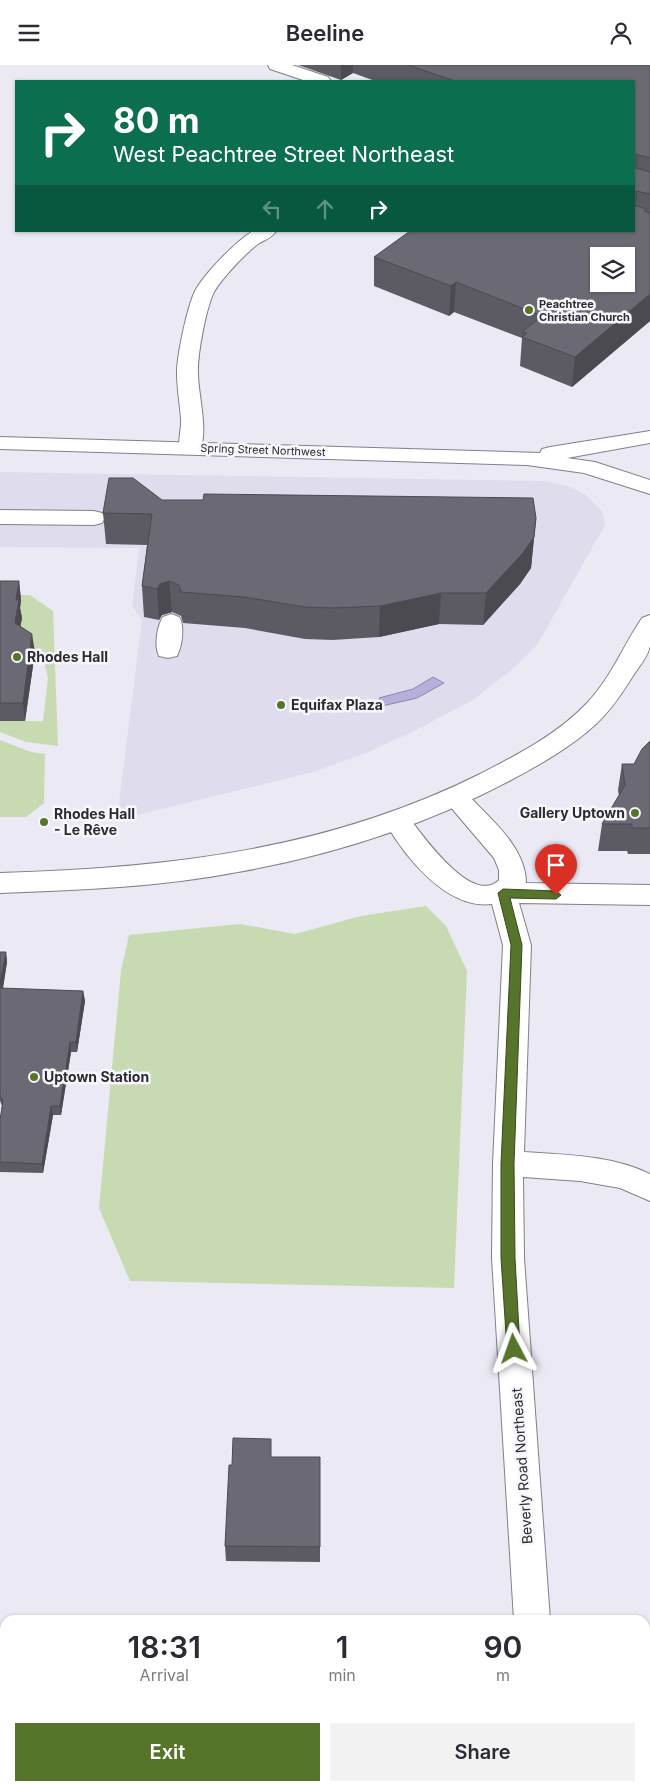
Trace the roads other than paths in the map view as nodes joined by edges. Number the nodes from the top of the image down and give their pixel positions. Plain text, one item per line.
1 (276, 65) edge
2 (319, 80) edge
3 (266, 232) edge
4 (650, 437) edge
5 (0, 443) edge
6 (190, 448) junction
7 (526, 458) junction
8 (650, 487) edge
9 (0, 517) edge
10 (94, 518) dead end
11 (171, 622) dead end
12 (650, 623) edge
13 (168, 650) dead end
14 (454, 797) junction
15 (398, 821) junction
16 (0, 883) edge
17 (503, 893) junction
18 (650, 895) edge
19 (508, 1164) junction
20 (650, 1187) edge
21 (532, 1615) edge

1 - 2 main road
3 - 6 main road
4 - 7 main road, Spring Street Northwest
5 - 6 main road, Spring Street Northwest
6 - 7 main road, Spring Street Northwest
7 - 8 main road, Spring Street Northwest
9 - 10 main road
11 - 13 main road
12 - 14 main road
14 - 15 main road
14 - 17 main road
15 - 16 main road
15 - 17 main road
17 - 18 main road
17 - 19 main road, Beverly Road Northeast
19 - 20 main road
19 - 21 main road, Beverly Road Northeast

